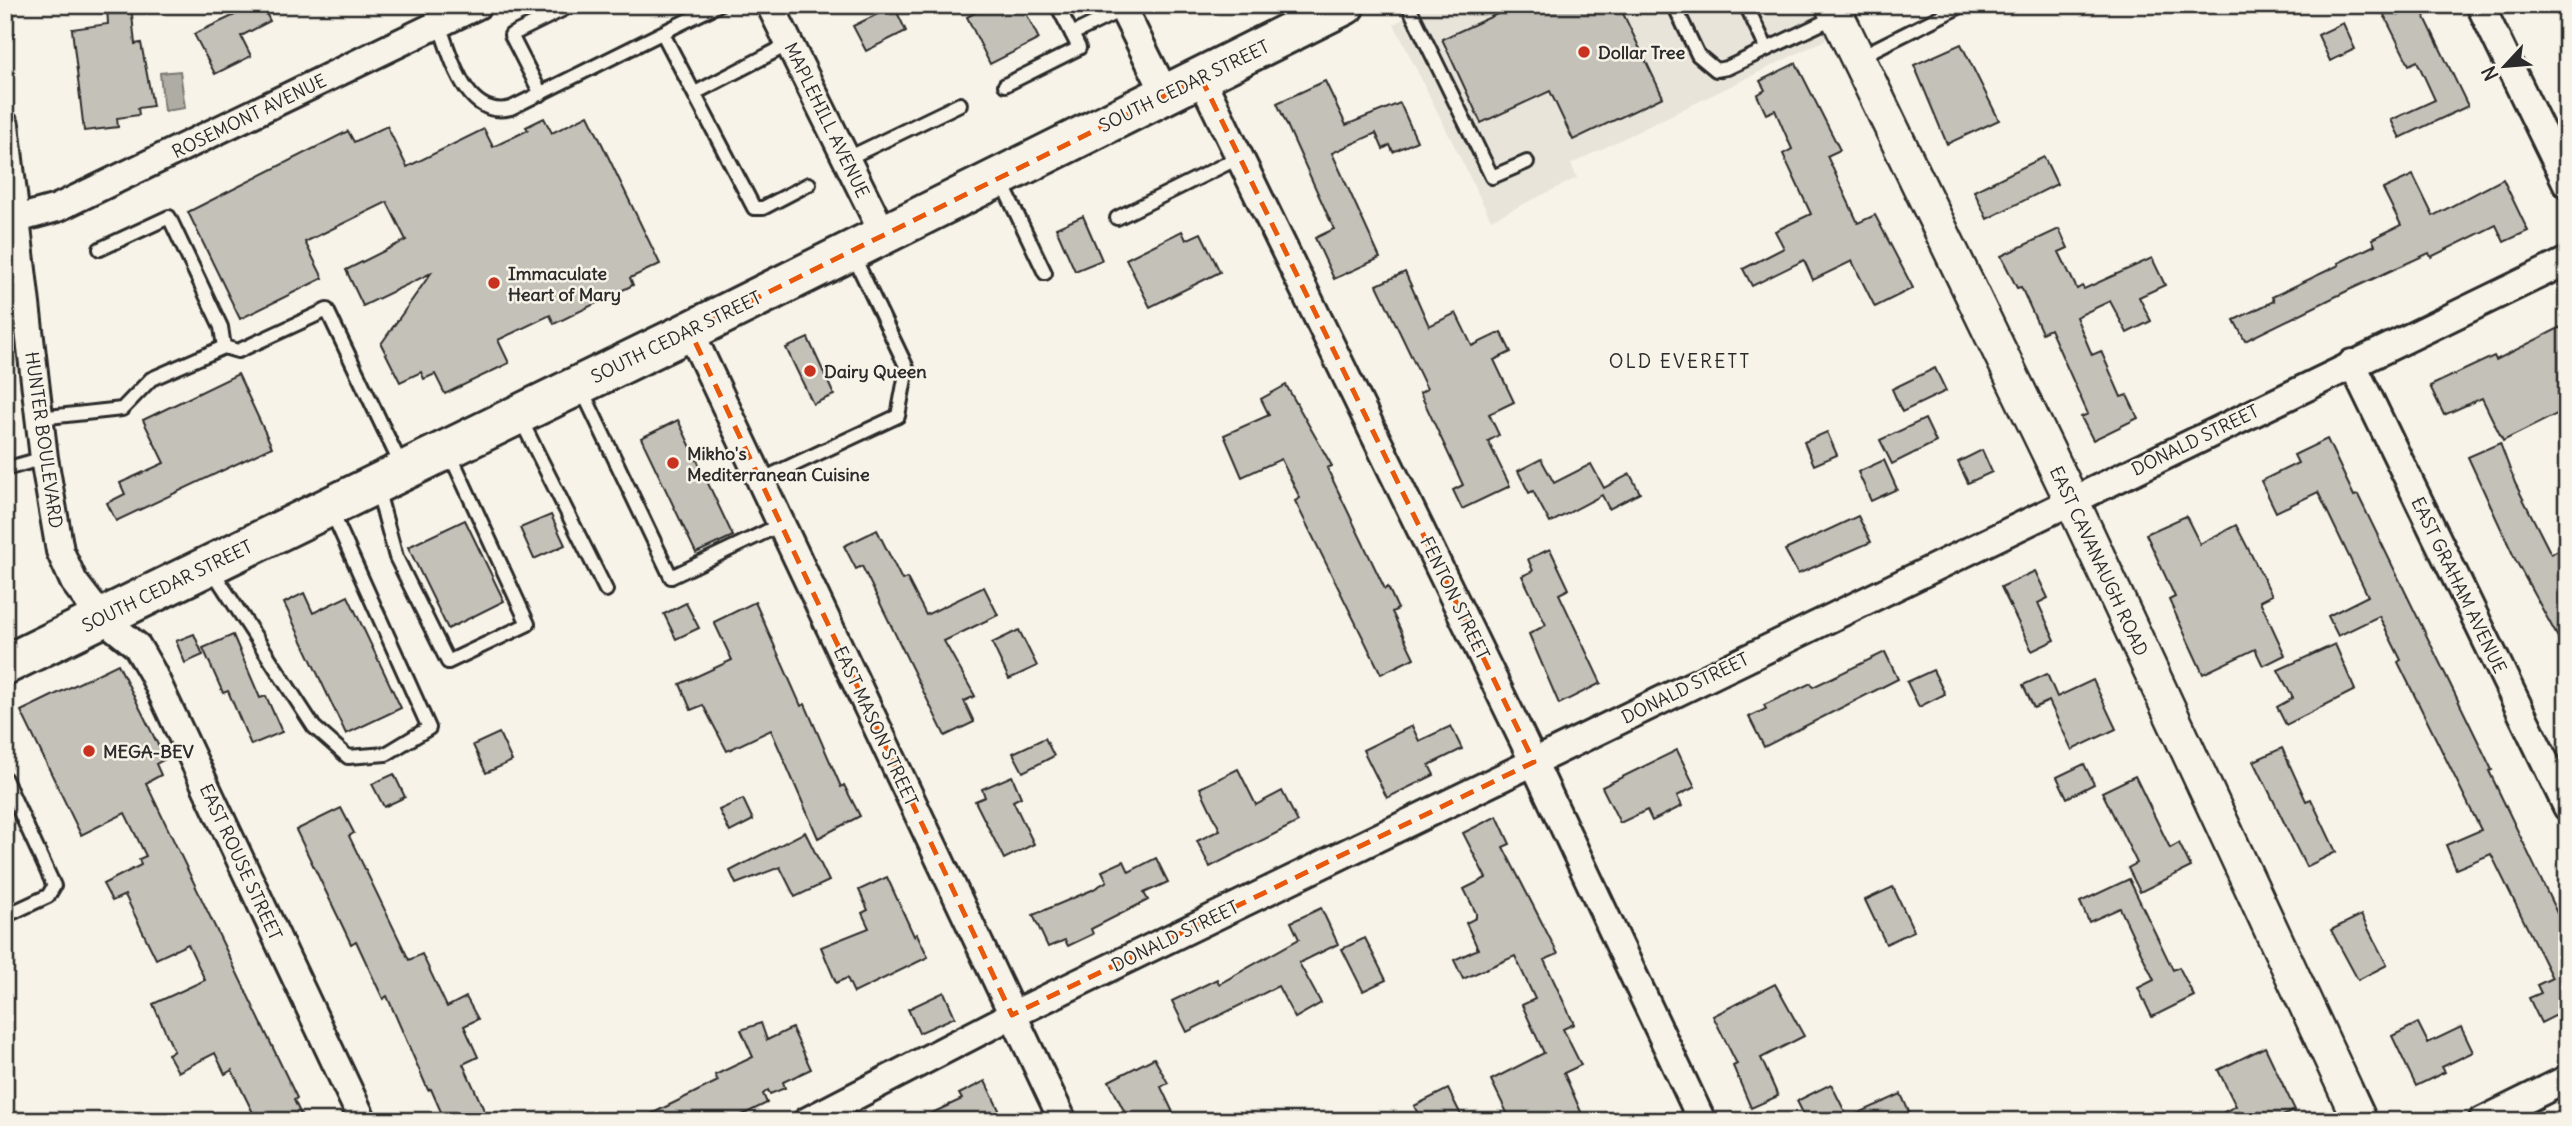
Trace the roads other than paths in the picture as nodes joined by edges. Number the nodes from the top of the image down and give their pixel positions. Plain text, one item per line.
1 (478, 5) edge
2 (572, 5) edge
3 (718, 5) edge
4 (770, 5) edge
5 (1057, 5) edge
6 (1345, 5) edge
7 (1408, 5) edge
8 (1674, 5) edge
9 (1746, 5) edge
10 (1963, 5) edge
11 (2480, 5) edge
12 (1122, 7) edge
13 (1835, 10) edge
14 (434, 15) edge
15 (663, 34) junction
16 (1072, 34) junction
17 (789, 44) junction
18 (1767, 49) junction
19 (1857, 58) junction
20 (1201, 78) junction
21 (1005, 85) dead end
22 (695, 93) junction
23 (541, 94) junction
24 (1166, 95) junction
25 (960, 104) dead end
26 (5, 125) edge
27 (1241, 157) junction
28 (846, 159) junction
29 (1527, 162) dead end
30 (999, 178) junction
31 (809, 184) dead end
32 (2567, 184) edge
33 (1117, 218) dead end
34 (17, 219) junction
35 (867, 243) junction
36 (100, 249) dead end
37 (2567, 261) edge
38 (1045, 272) dead end
39 (15, 298) edge
40 (690, 331) junction
41 (224, 347) junction
42 (2352, 363) junction
43 (579, 385) junction
44 (518, 415) junction
45 (39, 418) junction
46 (448, 449) junction
47 (44, 458) junction
48 (5, 470) edge
49 (390, 477) junction
50 (761, 480) junction
51 (2072, 501) junction
52 (330, 507) junction
53 (782, 524) junction
54 (209, 565) junction
55 (606, 590) dead end
56 (101, 617) junction
57 (5, 665) edge
58 (1534, 762) junction
59 (5, 779) edge
60 (2567, 807) edge
61 (5, 916) edge
62 (1012, 1015) junction
63 (2567, 1079) edge
64 (363, 1121) edge
65 (807, 1121) edge
66 (1063, 1121) edge
67 (1702, 1121) edge
68 (2360, 1121) edge
69 (2482, 1121) edge

1 - 14 street, ROSEMONT AVENUE
2 - 23 lane
3 - 15 lane
4 - 17 street, MAPLEHILL AVENUE
5 - 16 lane
6 - 20 main road, SOUTH CEDAR STREET
7 - 29 lane
8 - 18 lane
9 - 18 lane
10 - 19 lane
11 - 32 street
12 - 16 lane
12 - 24 street
13 - 18 lane
13 - 19 street, EAST CAVANAUGH ROAD
14 - 23 lane
14 - 34 street, ROSEMONT AVENUE
15 - 22 lane
15 - 23 lane
16 - 21 lane
17 - 22 lane
17 - 28 street, MAPLEHILL AVENUE
19 - 51 street, EAST CAVANAUGH ROAD
20 - 24 main road, SOUTH CEDAR STREET
20 - 27 street, FENTON STREET
22 - 31 lane
24 - 30 main road, SOUTH CEDAR STREET
25 - 28 lane
26 - 34 street, HUNTER BOULEVARD
27 - 33 lane
27 - 58 street, FENTON STREET
28 - 35 street, MAPLEHILL AVENUE
30 - 35 main road, SOUTH CEDAR STREET
30 - 38 lane
34 - 39 street, HUNTER BOULEVARD
35 - 40 main road, SOUTH CEDAR STREET
35 - 50 lane
36 - 41 lane
37 - 42 street, DONALD STREET
39 - 45 street, HUNTER BOULEVARD
40 - 43 main road, SOUTH CEDAR STREET
40 - 50 street, EAST MASON STREET
41 - 45 lane
41 - 49 lane
42 - 51 street, DONALD STREET
42 - 60 street, EAST GRAHAM AVENUE
43 - 44 main road, SOUTH CEDAR STREET
43 - 53 lane
44 - 46 main road, SOUTH CEDAR STREET
44 - 55 lane
45 - 47 street, HUNTER BOULEVARD
46 - 49 main road, SOUTH CEDAR STREET
46 - 49 lane
47 - 48 lane
47 - 56 street, HUNTER BOULEVARD
49 - 52 main road, SOUTH CEDAR STREET
50 - 53 street, EAST MASON STREET
51 - 58 street, DONALD STREET
51 - 68 street, EAST CAVANAUGH ROAD
52 - 54 main road, SOUTH CEDAR STREET
52 - 54 lane
53 - 62 street, EAST MASON STREET
54 - 56 main road, SOUTH CEDAR STREET
56 - 57 main road, SOUTH CEDAR STREET
56 - 64 street, EAST ROUSE STREET
58 - 62 street, DONALD STREET
58 - 67 street, FENTON STREET
59 - 61 lane
62 - 65 street, DONALD STREET
62 - 66 street, EAST MASON STREET
63 - 69 street

